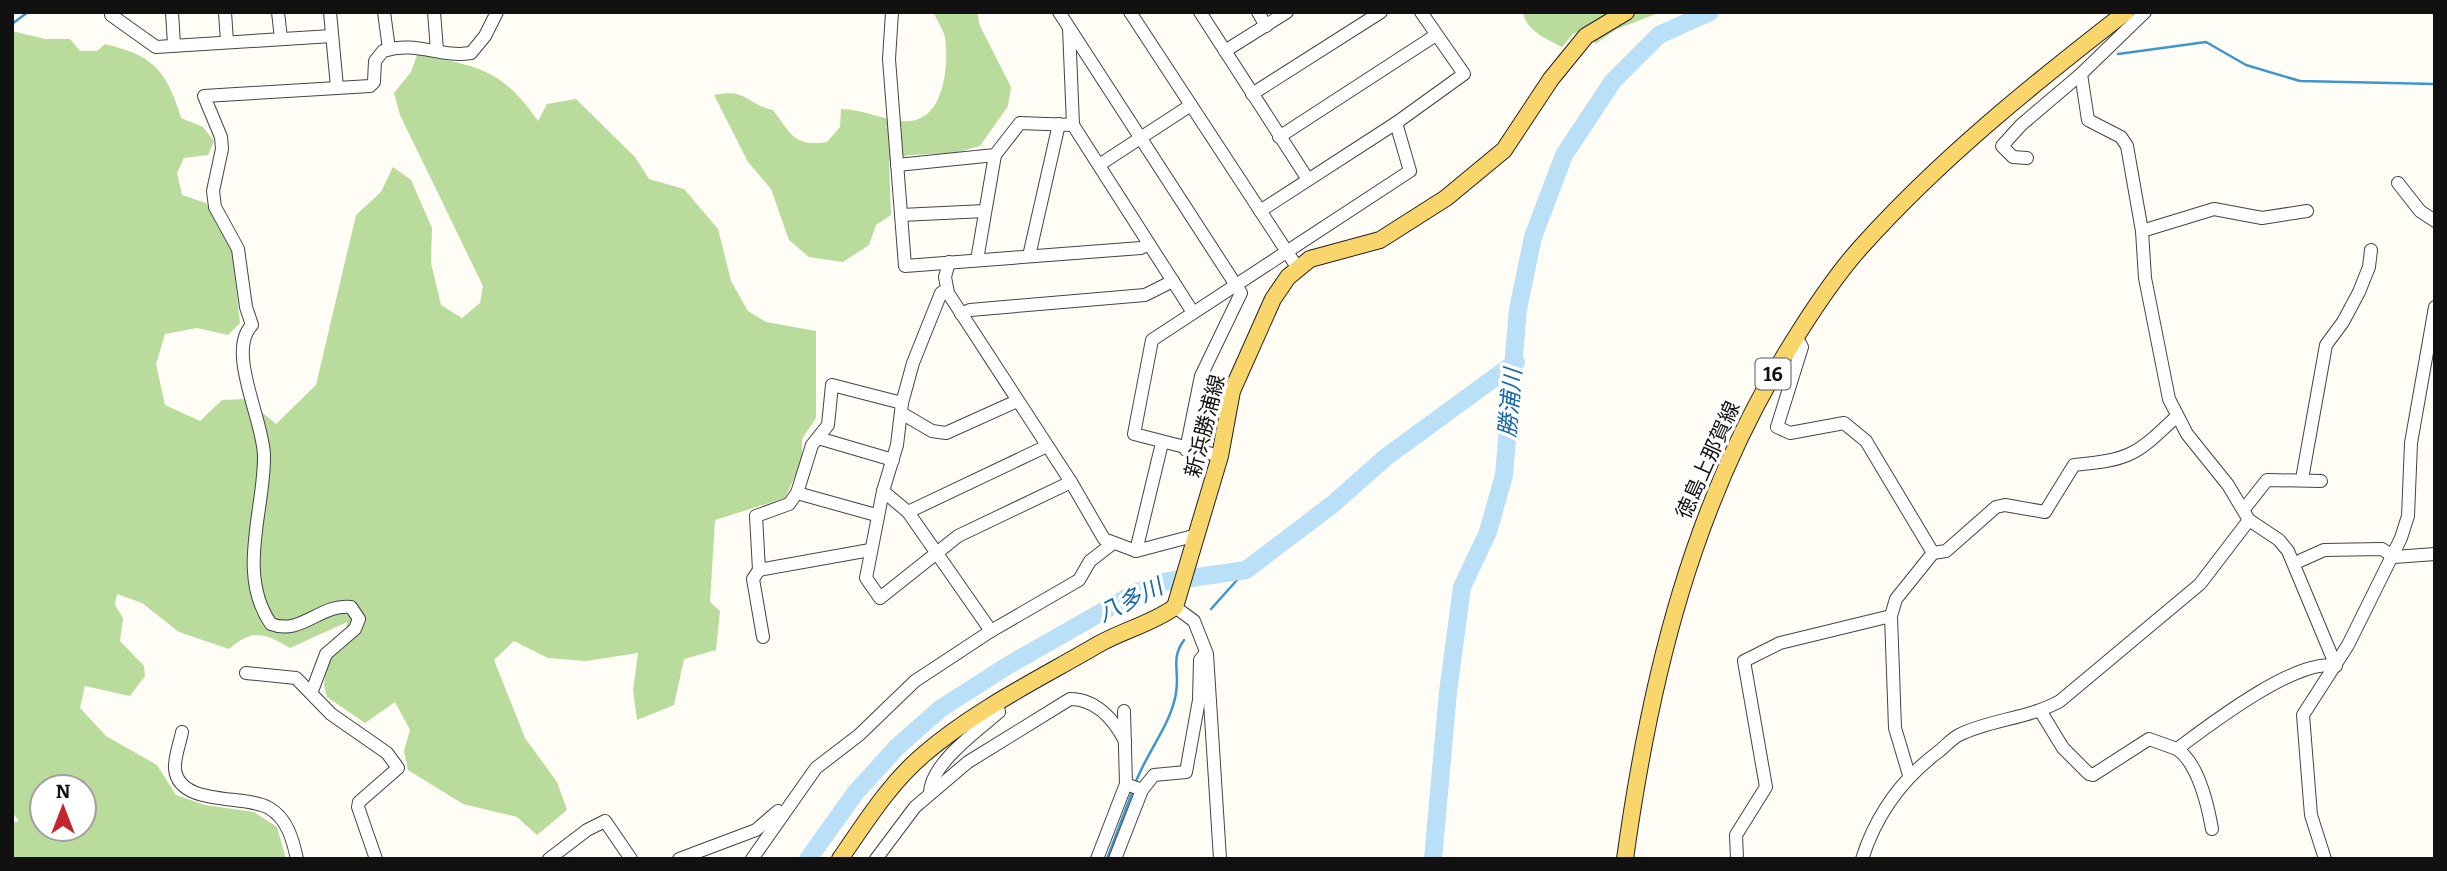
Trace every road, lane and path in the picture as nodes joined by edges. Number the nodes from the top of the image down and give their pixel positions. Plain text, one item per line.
1 (111, 12) edge
2 (172, 12) edge
3 (225, 12) edge
4 (278, 12) edge
5 (330, 12) edge
6 (384, 12) edge
7 (434, 12) edge
8 (892, 12) edge
9 (1059, 12) edge
10 (1130, 12) edge
11 (1200, 12) edge
12 (1258, 12) edge
13 (1287, 12) edge
14 (1381, 12) edge
15 (1421, 12) edge
16 (1626, 12) edge
17 (2126, 12) edge
18 (2145, 12) edge
19 (492, 15) edge
20 (1266, 26) junction
21 (1069, 27) junction
22 (1436, 35) junction
23 (332, 36) junction
24 (281, 39) junction
25 (227, 42) junction
26 (174, 45) junction
27 (389, 49) junction
28 (437, 50) junction
29 (1225, 51) junction
30 (2081, 74) junction
31 (337, 87) junction
32 (1252, 94) junction
33 (1191, 105) junction
34 (1396, 123) junction
35 (1059, 124) junction
36 (1073, 125) junction
37 (1279, 137) junction
38 (1141, 138) junction
39 (995, 155) junction
40 (2027, 158) dead end
41 (897, 165) junction
42 (1099, 165) junction
43 (1307, 178) junction
44 (2398, 183) dead end
45 (985, 211) junction
46 (1260, 211) junction
47 (2307, 211) dead end
48 (901, 215) junction
49 (2435, 220) edge
50 (2142, 231) junction
51 (1149, 244) junction
52 (2371, 250) dead end
53 (1286, 251) junction
54 (1029, 256) junction
55 (977, 260) junction
56 (949, 262) junction
57 (1297, 267) junction
58 (1173, 281) junction
59 (1236, 284) junction
60 (947, 289) junction
61 (2435, 307) edge
62 (1192, 312) junction
63 (961, 314) junction
64 (1796, 337) junction
65 (1017, 401) junction
66 (902, 408) junction
67 (2176, 417) junction
68 (818, 438) junction
69 (1162, 443) junction
70 (1047, 446) junction
71 (1186, 450) junction
72 (1220, 456) junction
73 (893, 460) junction
74 (2302, 480) junction
75 (2321, 481) dead end
76 (1071, 482) junction
77 (883, 491) junction
78 (797, 492) junction
79 (908, 512) junction
80 (876, 515) junction
81 (2246, 515) junction
82 (1196, 538) junction
83 (1112, 544) junction
84 (870, 550) junction
85 (1136, 551) junction
86 (1933, 553) junction
87 (2435, 554) edge
88 (938, 555) junction
89 (2394, 557) junction
90 (2295, 564) junction
91 (759, 570) junction
92 (1176, 604) junction
93 (1891, 616) junction
94 (991, 631) junction
95 (763, 637) dead end
96 (1207, 654) junction
97 (2336, 666) junction
98 (246, 673) dead end
99 (312, 691) junction
100 (997, 703) junction
101 (1124, 711) dead end
102 (2041, 712) junction
103 (183, 732) dead end
104 (1125, 741) junction
105 (2177, 749) junction
106 (1909, 775) junction
107 (1134, 787) junction
108 (930, 794) junction
109 (788, 807) junction
110 (2212, 829) dead end
111 (297, 859) edge
112 (376, 859) edge
113 (549, 859) edge
114 (631, 859) edge
115 (679, 859) edge
116 (752, 859) edge
117 (840, 859) edge
118 (876, 859) edge
119 (1097, 859) edge
120 (1115, 859) edge
121 (1220, 859) edge
122 (1625, 859) edge
123 (1737, 859) edge
124 (1862, 859) edge
125 (2325, 859) edge

1 - 26 street
2 - 26 street
3 - 25 street
4 - 24 street
5 - 23 street
6 - 27 street
7 - 28 street
8 - 41 street
9 - 21 street
10 - 33 street
11 - 29 street
12 - 20 street
13 - 20 street
14 - 32 street
15 - 22 street
16 - 57 main road
17 - 64 main road, 徳島上那賀線 / 16
18 - 30 street
19 - 28 street
20 - 29 street
21 - 36 street
21 - 38 street
22 - 34 street
22 - 37 street
23 - 24 street
23 - 31 street
24 - 25 street
25 - 26 street
27 - 28 street
27 - 31 street
29 - 32 street
30 - 40 street
30 - 50 street
31 - 99 street
32 - 37 street
33 - 38 street
33 - 46 street
34 - 43 street
34 - 53 street
35 - 36 street
35 - 39 street
35 - 54 street
36 - 42 street
37 - 43 street
38 - 42 street
38 - 59 street
39 - 41 street
39 - 45 street
41 - 48 street
42 - 51 street
43 - 46 street
44 - 49 street
45 - 48 street
45 - 55 street
46 - 53 street
47 - 50 street
48 - 56 street
50 - 67 street
51 - 54 street
51 - 58 street
52 - 74 street
53 - 57 street
53 - 59 street
54 - 55 street
55 - 56 street
56 - 60 street
57 - 72 main road, 新浜勝浦線
58 - 62 street
58 - 63 street
59 - 62 street
59 - 71 street
60 - 63 street
60 - 66 street
61 - 89 street
62 - 69 street
63 - 65 street
64 - 86 street
64 - 122 main road, 徳島上那賀線 / 16
65 - 66 street
65 - 70 street
66 - 68 street
66 - 73 street
67 - 81 street
67 - 86 street
68 - 73 street
68 - 78 street
69 - 71 street
69 - 85 street
70 - 76 street
70 - 79 street
71 - 72 street
72 - 82 main road, 新浜勝浦線
73 - 77 street
74 - 75 street
74 - 81 street
76 - 83 street
76 - 88 street
77 - 79 street
77 - 80 street
78 - 80 street
78 - 91 street
79 - 88 street
80 - 84 street
81 - 90 street
81 - 102 street
82 - 85 street
82 - 92 main road, 新浜勝浦線
83 - 85 street
83 - 94 street
84 - 88 street
84 - 91 street
86 - 93 street
87 - 89 street
88 - 94 street
89 - 90 street
89 - 97 street
90 - 97 street
91 - 95 street
92 - 96 street
92 - 100 main road
93 - 106 street
93 - 123 street
94 - 109 street
96 - 107 street
96 - 121 street
97 - 105 street
97 - 125 street
98 - 99 street
99 - 112 street
100 - 108 street
100 - 117 main road
101 - 104 street
102 - 105 street
102 - 106 street
103 - 111 street
104 - 107 street
104 - 108 street
105 - 110 street
106 - 124 street
107 - 119 street
107 - 120 street
108 - 118 street
109 - 115 street
109 - 116 street
113 - 114 street

